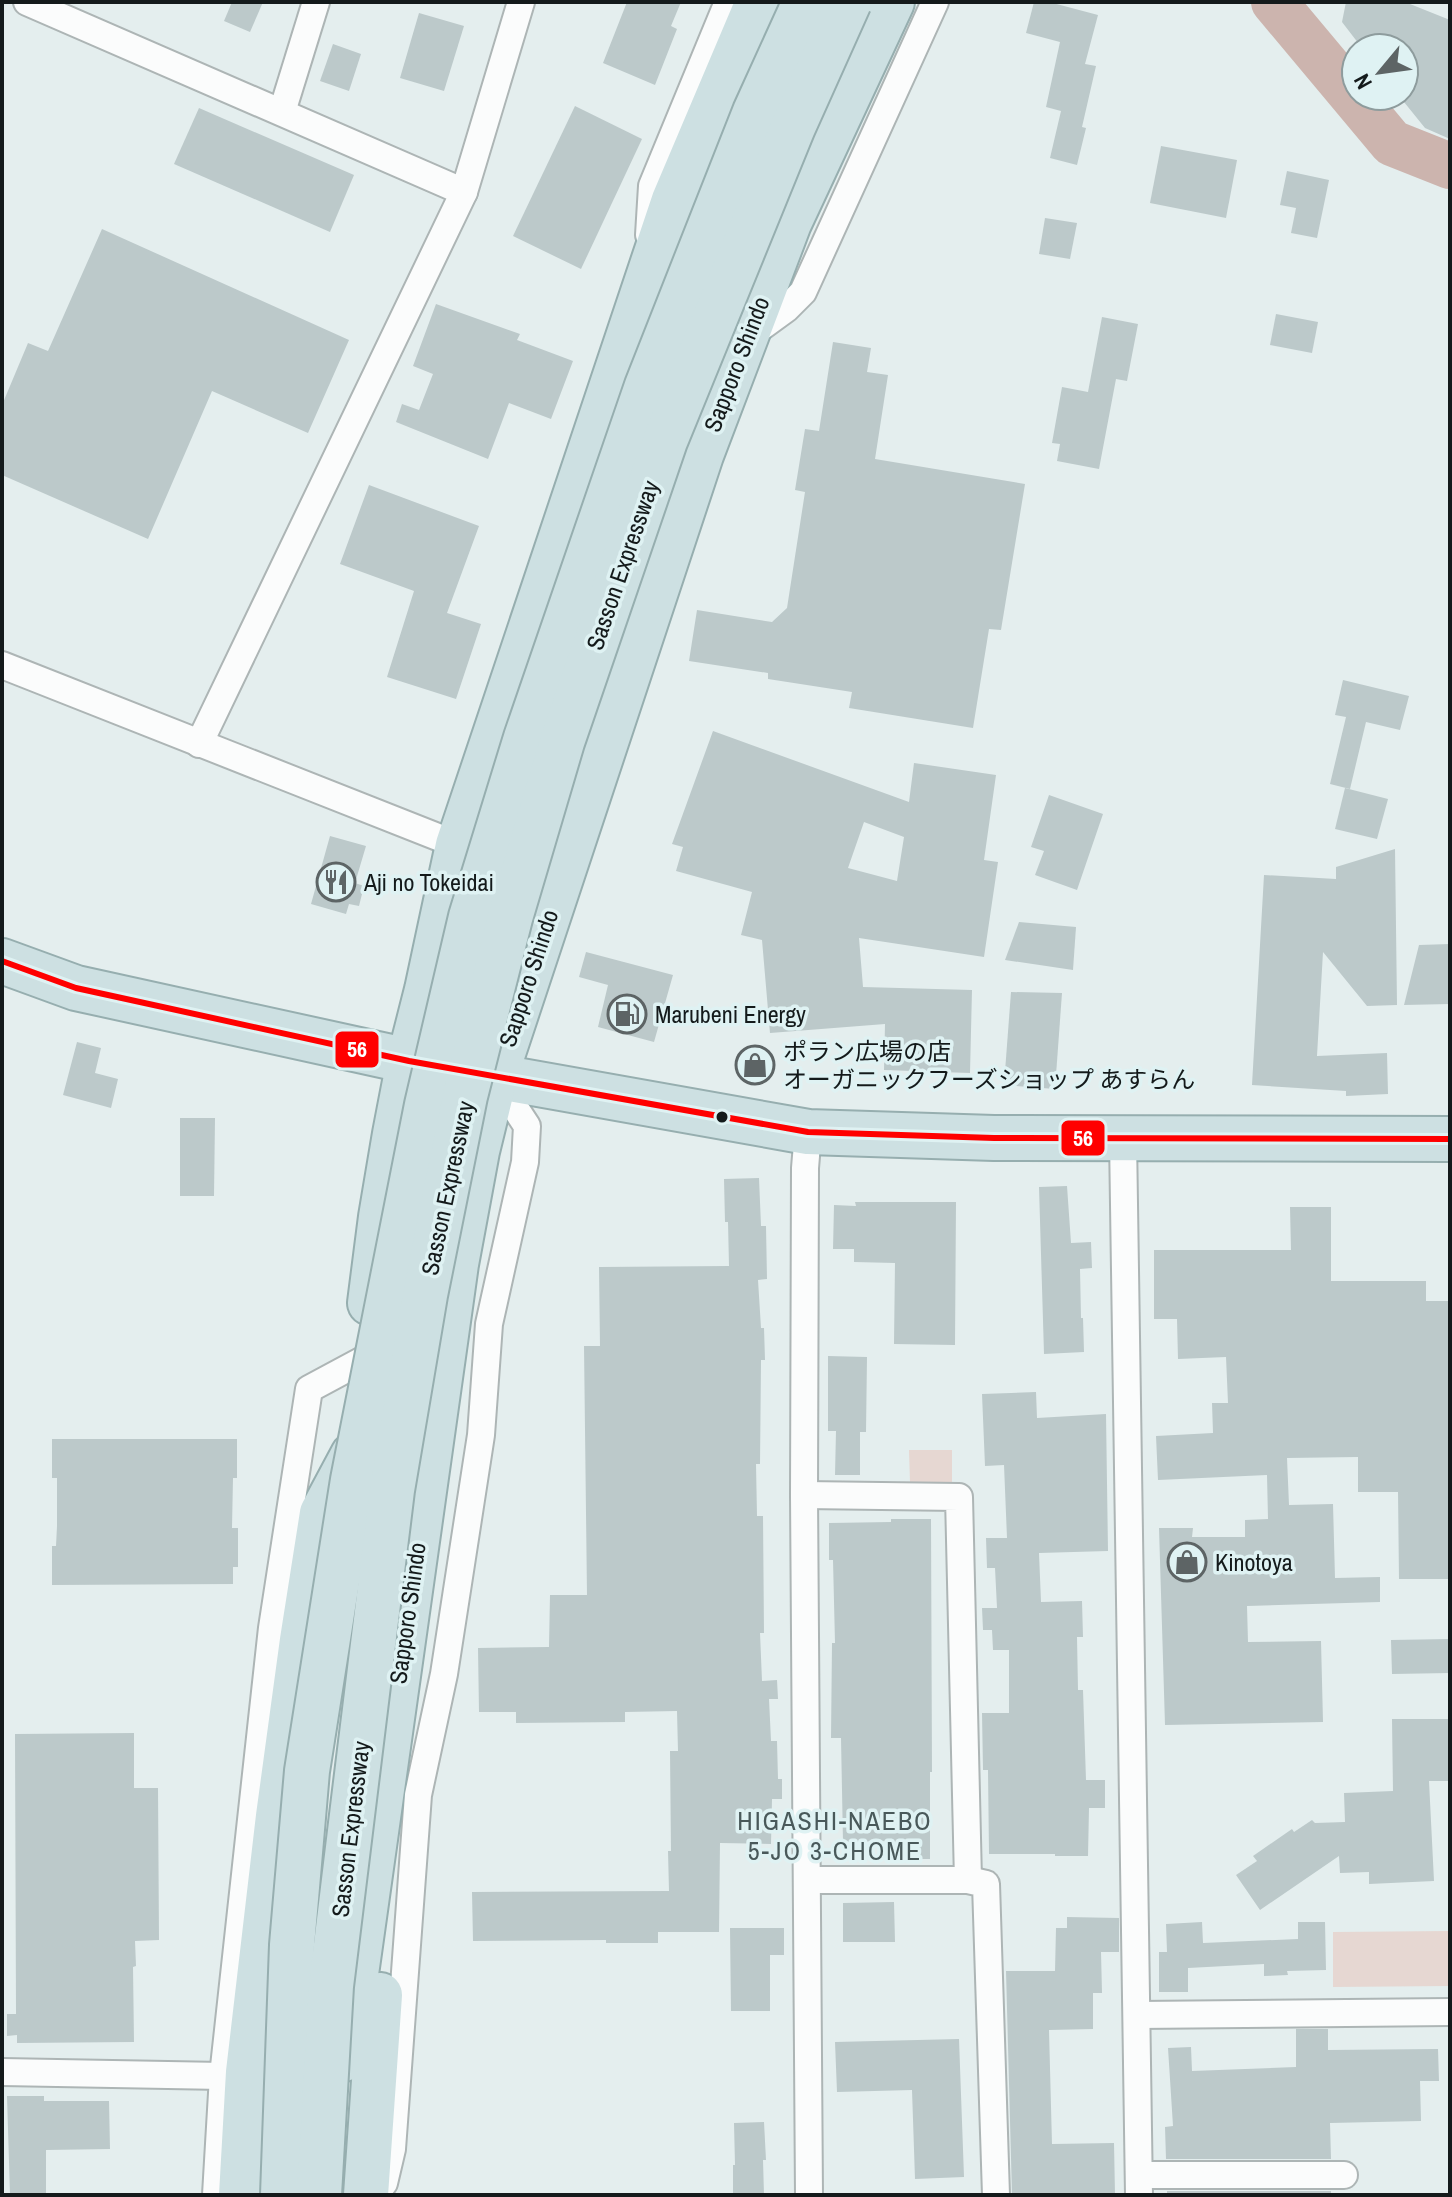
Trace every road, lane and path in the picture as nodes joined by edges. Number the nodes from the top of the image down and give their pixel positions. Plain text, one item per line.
1 (27, 2) edge
2 (316, 2) edge
3 (521, 2) edge
4 (728, 2) edge
5 (758, 2) edge
6 (805, 2) edge
7 (849, 2) edge
8 (892, 2) edge
9 (935, 2) edge
10 (282, 112) junction
11 (464, 192) junction
12 (645, 286) junction
13 (745, 339) junction
14 (2, 665) edge
15 (199, 744) junction
16 (458, 845) junction
17 (2, 961) edge
18 (409, 1061) junction
19 (495, 1077) junction
20 (808, 1132) junction
21 (1123, 1138) junction
22 (1450, 1139) edge
23 (456, 1264) junction
24 (363, 1360) junction
25 (353, 1455) junction
26 (804, 1495) junction
27 (807, 1880) junction
28 (968, 1880) junction
29 (1450, 2012) edge
30 (1138, 2015) junction
31 (2, 2072) edge
32 (223, 2076) junction
33 (1344, 2175) dead end
34 (1139, 2185) edge
35 (216, 2195) edge
36 (241, 2195) edge
37 (283, 2195) edge
38 (291, 2195) edge
39 (319, 2195) edge
40 (334, 2195) edge
41 (366, 2195) edge
42 (375, 2195) edge
43 (809, 2195) edge
44 (996, 2195) edge

1 - 10 street
2 - 10 street
3 - 11 street
4 - 12 street
5 - 12 highway
6 - 37 highway, Sasson Expressway, bridge
7 - 39 highway, Sasson Expressway, bridge
8 - 13 highway, Sapporo Shindo
9 - 13 street
10 - 11 street
11 - 15 street
12 - 16 highway
13 - 19 highway, Sapporo Shindo
14 - 15 street
15 - 16 street
16 - 18 highway
17 - 18 highway
18 - 19 highway
18 - 24 highway
19 - 20 highway
19 - 23 highway, Sapporo Shindo
19 - 42 street
20 - 21 highway
20 - 26 street
21 - 22 highway
21 - 30 street
23 - 40 highway, Sapporo Shindo
23 - 41 highway
24 - 25 highway
24 - 32 street
25 - 36 highway
25 - 38 highway
26 - 27 street
26 - 28 street
27 - 28 street
27 - 43 street
28 - 44 street
29 - 30 street
30 - 34 street
31 - 32 street
32 - 35 street
33 - 34 street

